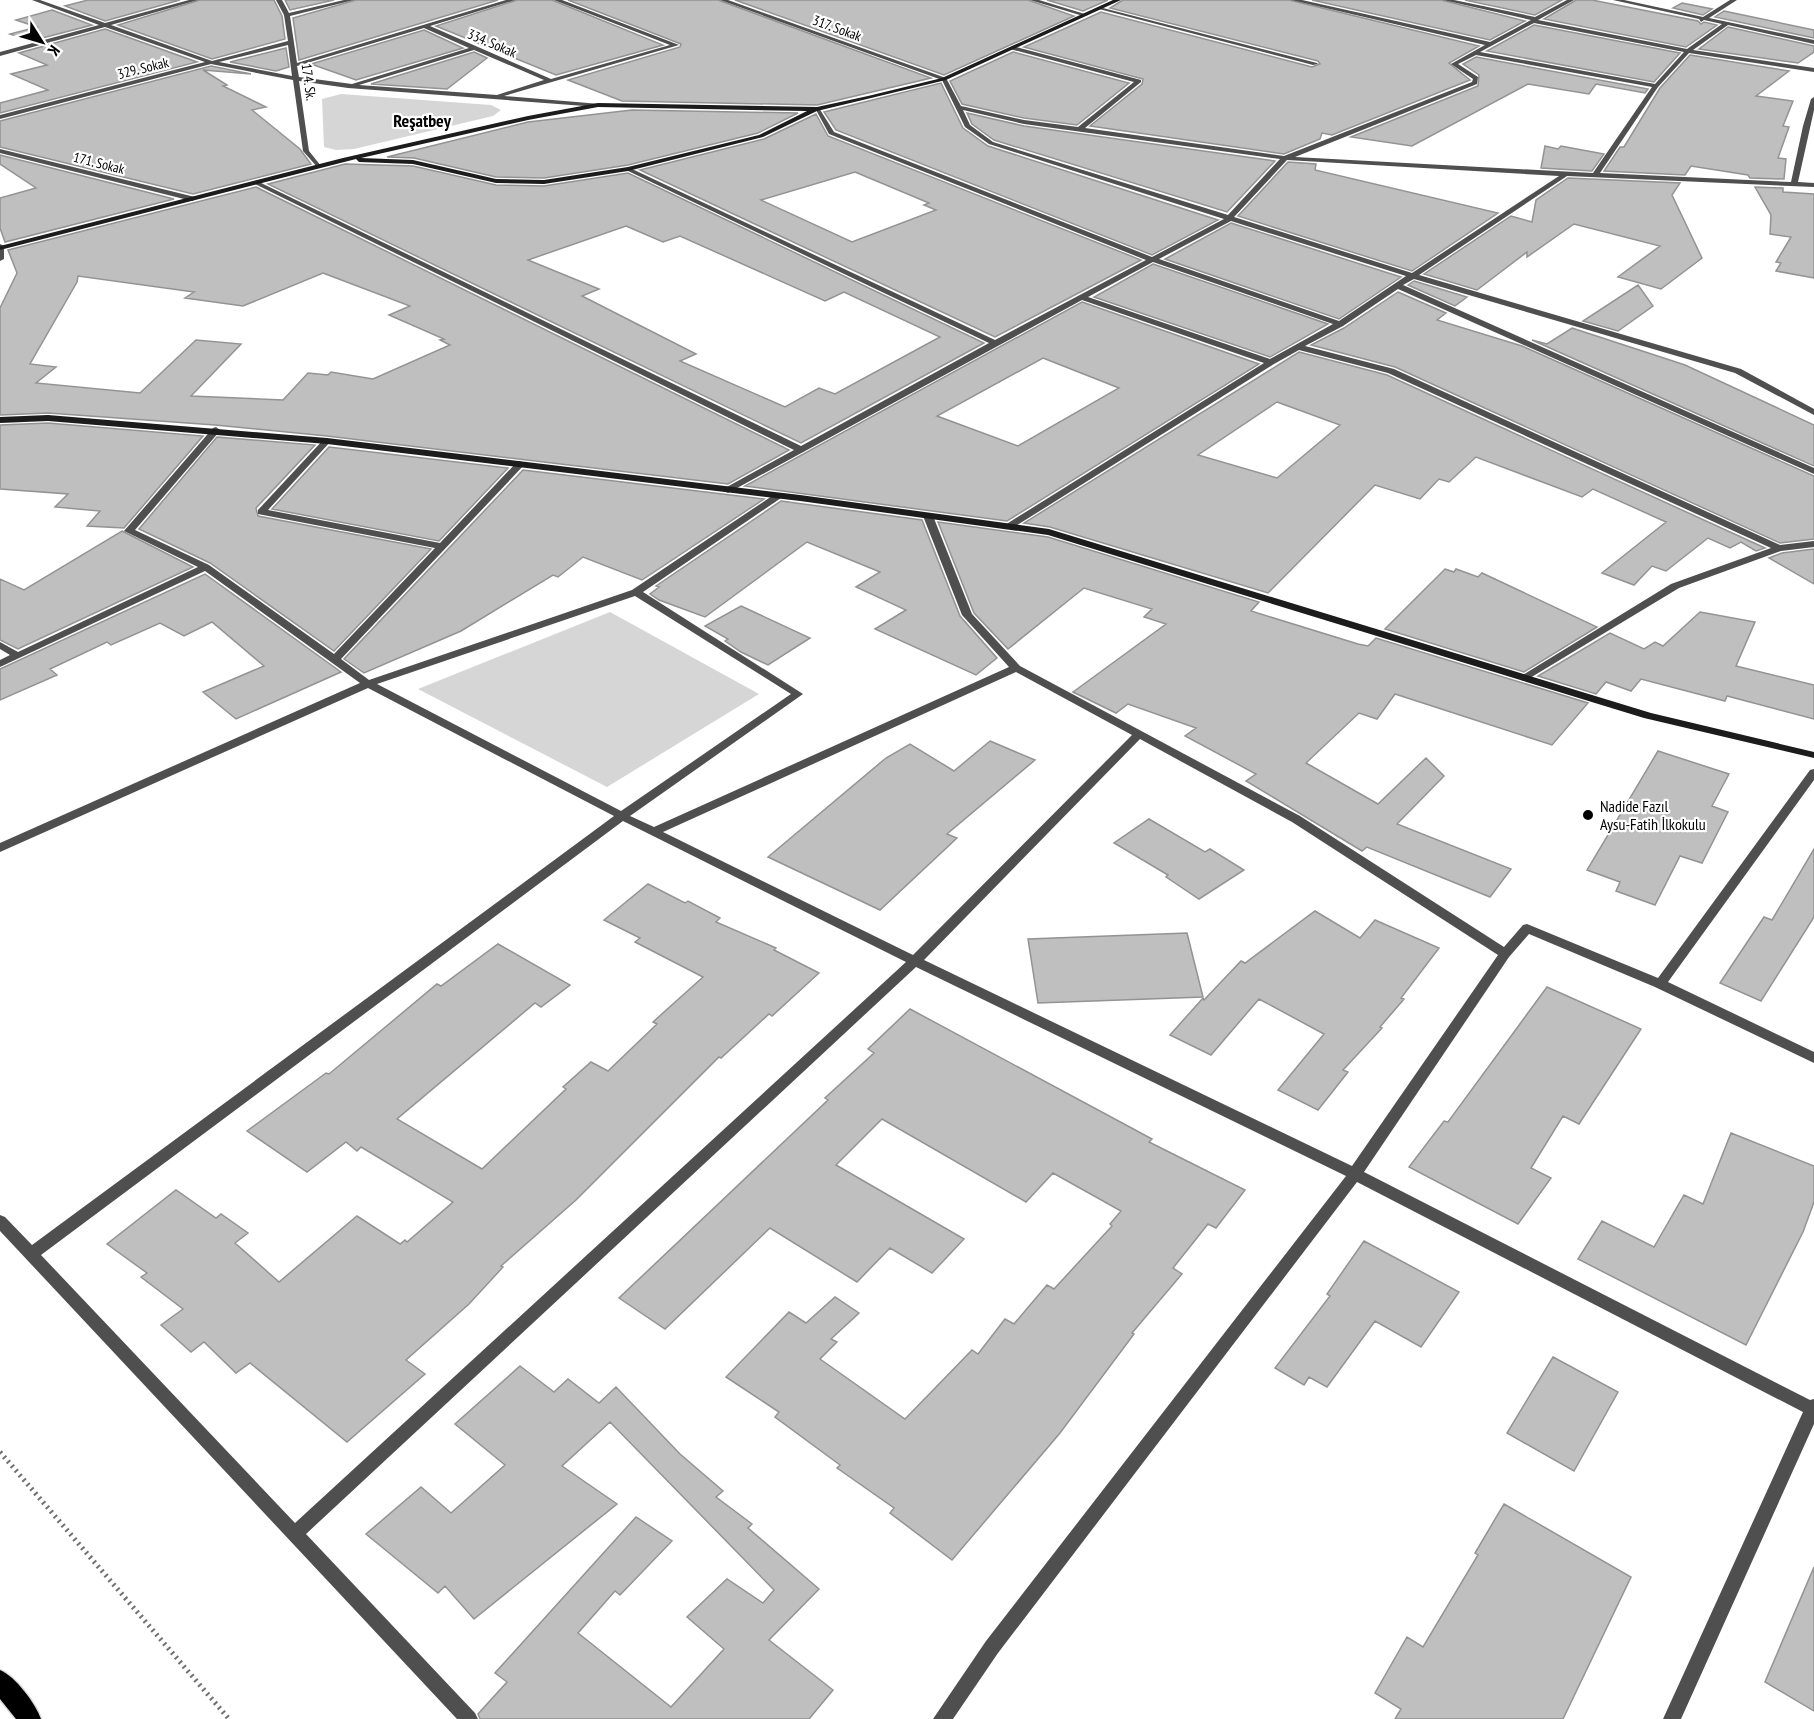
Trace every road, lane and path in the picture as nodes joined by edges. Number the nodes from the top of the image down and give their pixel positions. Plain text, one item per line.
1 (38, 0) edge
2 (195, 0) edge
3 (279, 0) edge
4 (351, 0) edge
5 (512, 0) edge
6 (557, 0) edge
7 (723, 0) edge
8 (1034, 0) edge
9 (1118, 0) edge
10 (1294, 0) edge
11 (1446, 0) edge
12 (1571, 0) edge
13 (1616, 0) edge
14 (1734, 0) edge
15 (1101, 8) junction
16 (287, 15) junction
17 (1085, 15) junction
18 (1535, 20) junction
19 (1701, 20) junction
20 (1725, 24) junction
21 (108, 25) junction
22 (424, 26) junction
23 (291, 42) junction
24 (1814, 42) edge
25 (1490, 44) junction
26 (475, 48) junction
27 (1012, 48) junction
28 (1688, 51) junction
29 (1476, 53) junction
30 (0, 54) edge
31 (213, 63) junction
32 (1315, 64) dead end
33 (295, 65) junction
34 (1814, 70) edge
35 (944, 79) junction
36 (297, 80) junction
37 (551, 81) junction
38 (348, 86) junction
39 (1656, 86) junction
40 (489, 98) junction
41 (1814, 99) edge
42 (598, 105) junction
43 (959, 107) junction
44 (817, 109) junction
45 (0, 117) edge
46 (1080, 129) junction
47 (0, 151) edge
48 (1285, 158) junction
49 (343, 160) junction
50 (318, 166) junction
51 (628, 169) junction
52 (1566, 174) junction
53 (1595, 176) junction
54 (255, 182) junction
55 (1794, 184) junction
56 (1814, 185) edge
57 (192, 199) junction
58 (1229, 219) junction
59 (1, 247) edge
60 (0, 259) edge
61 (1151, 260) junction
62 (1413, 276) junction
63 (1398, 286) junction
64 (1082, 297) junction
65 (1340, 324) junction
66 (995, 343) junction
67 (1298, 347) junction
68 (1272, 362) junction
69 (1814, 412) edge
70 (0, 420) edge
71 (216, 430) junction
72 (327, 441) junction
73 (799, 449) junction
74 (519, 464) junction
75 (1814, 471) edge
76 (728, 490) junction
77 (778, 496) junction
78 (928, 516) junction
79 (1008, 527) junction
80 (1814, 544) edge
81 (442, 546) junction
82 (1779, 548) junction
83 (206, 567) junction
84 (636, 592) junction
85 (0, 645) edge
86 (18, 656) junction
87 (334, 660) junction
88 (0, 664) edge
89 (1016, 668) junction
90 (1525, 678) junction
91 (368, 684) junction
92 (1139, 734) junction
93 (1814, 755) edge
94 (1814, 772) edge
95 (622, 816) junction
96 (653, 832) junction
97 (0, 848) edge
98 (1505, 954) junction
99 (915, 962) junction
100 (1660, 984) junction
101 (1814, 1058) edge
102 (1355, 1174) junction
103 (0, 1221) edge
104 (31, 1254) junction
105 (1814, 1409) edge
106 (0, 1452) edge
107 (295, 1534) junction
108 (0, 1681) edge
109 (30, 1719) edge
110 (229, 1719) edge
111 (469, 1719) edge
112 (942, 1719) edge
113 (1672, 1719) edge

1 - 21 street
2 - 21 street
3 - 16 street, 174. Sk.
4 - 16 street
5 - 22 street
6 - 37 street
7 - 35 street, 317. Sokak
8 - 17 street
9 - 15 main road
10 - 25 street
11 - 18 street
12 - 18 street
13 - 19 street
14 - 19 street
15 - 17 main road
15 - 32 street
16 - 23 street, 174. Sk.
17 - 27 main road
18 - 25 street
18 - 28 street
19 - 20 street
20 - 24 street
20 - 28 street
21 - 30 street
21 - 31 street
22 - 26 street, 334. Sokak
22 - 33 street
23 - 31 street, 329. Sokak
23 - 33 street, 174. Sk.
25 - 29 street
26 - 37 street, 334. Sokak
26 - 38 street
27 - 35 main road
27 - 46 street
28 - 34 street
28 - 39 street
29 - 39 street
29 - 48 street
31 - 36 street
31 - 45 street, 329. Sokak
33 - 36 street, 174. Sk.
35 - 43 street
35 - 44 main road
36 - 38 street
36 - 50 street, 174. Sk.
37 - 40 street
38 - 40 street
39 - 53 street
40 - 42 street
41 - 55 street
42 - 44 main road
42 - 49 main road
43 - 46 street
43 - 58 street
44 - 51 main road
44 - 61 street
46 - 48 street
47 - 57 street, 171. Sokak
48 - 52 street
48 - 58 street
49 - 50 main road
49 - 51 main road
50 - 54 main road
51 - 66 street
52 - 53 street
52 - 62 street
53 - 55 street
54 - 57 main road
54 - 73 street
55 - 56 street
57 - 59 main road
58 - 61 street
58 - 62 street
59 - 60 street
61 - 64 street
61 - 65 street
62 - 63 street
62 - 69 street
63 - 65 street
63 - 75 street
64 - 66 street
64 - 68 street
65 - 67 street
66 - 73 street
67 - 68 street
67 - 82 street
68 - 79 street
70 - 71 main road
71 - 72 main road
71 - 83 street
72 - 74 main road
72 - 81 street
73 - 76 street
74 - 76 main road
74 - 81 street
76 - 77 main road
77 - 78 main road
77 - 84 street
78 - 79 main road
78 - 89 street
79 - 90 main road
80 - 82 street
81 - 87 street
82 - 90 street
83 - 86 street
83 - 87 street
84 - 91 street
84 - 95 street
85 - 86 street
86 - 88 street
87 - 91 street
89 - 92 street
89 - 96 street
90 - 93 main road
91 - 95 street
91 - 97 street
92 - 98 street
92 - 99 street
94 - 100 street
95 - 96 street
95 - 104 street
96 - 99 street
98 - 100 street
98 - 102 street
99 - 102 street
99 - 107 street
100 - 101 street
102 - 105 street
102 - 112 street
103 - 104 street
104 - 107 street
105 - 113 street
106 - 110 path
107 - 111 street
108 - 109 main road

